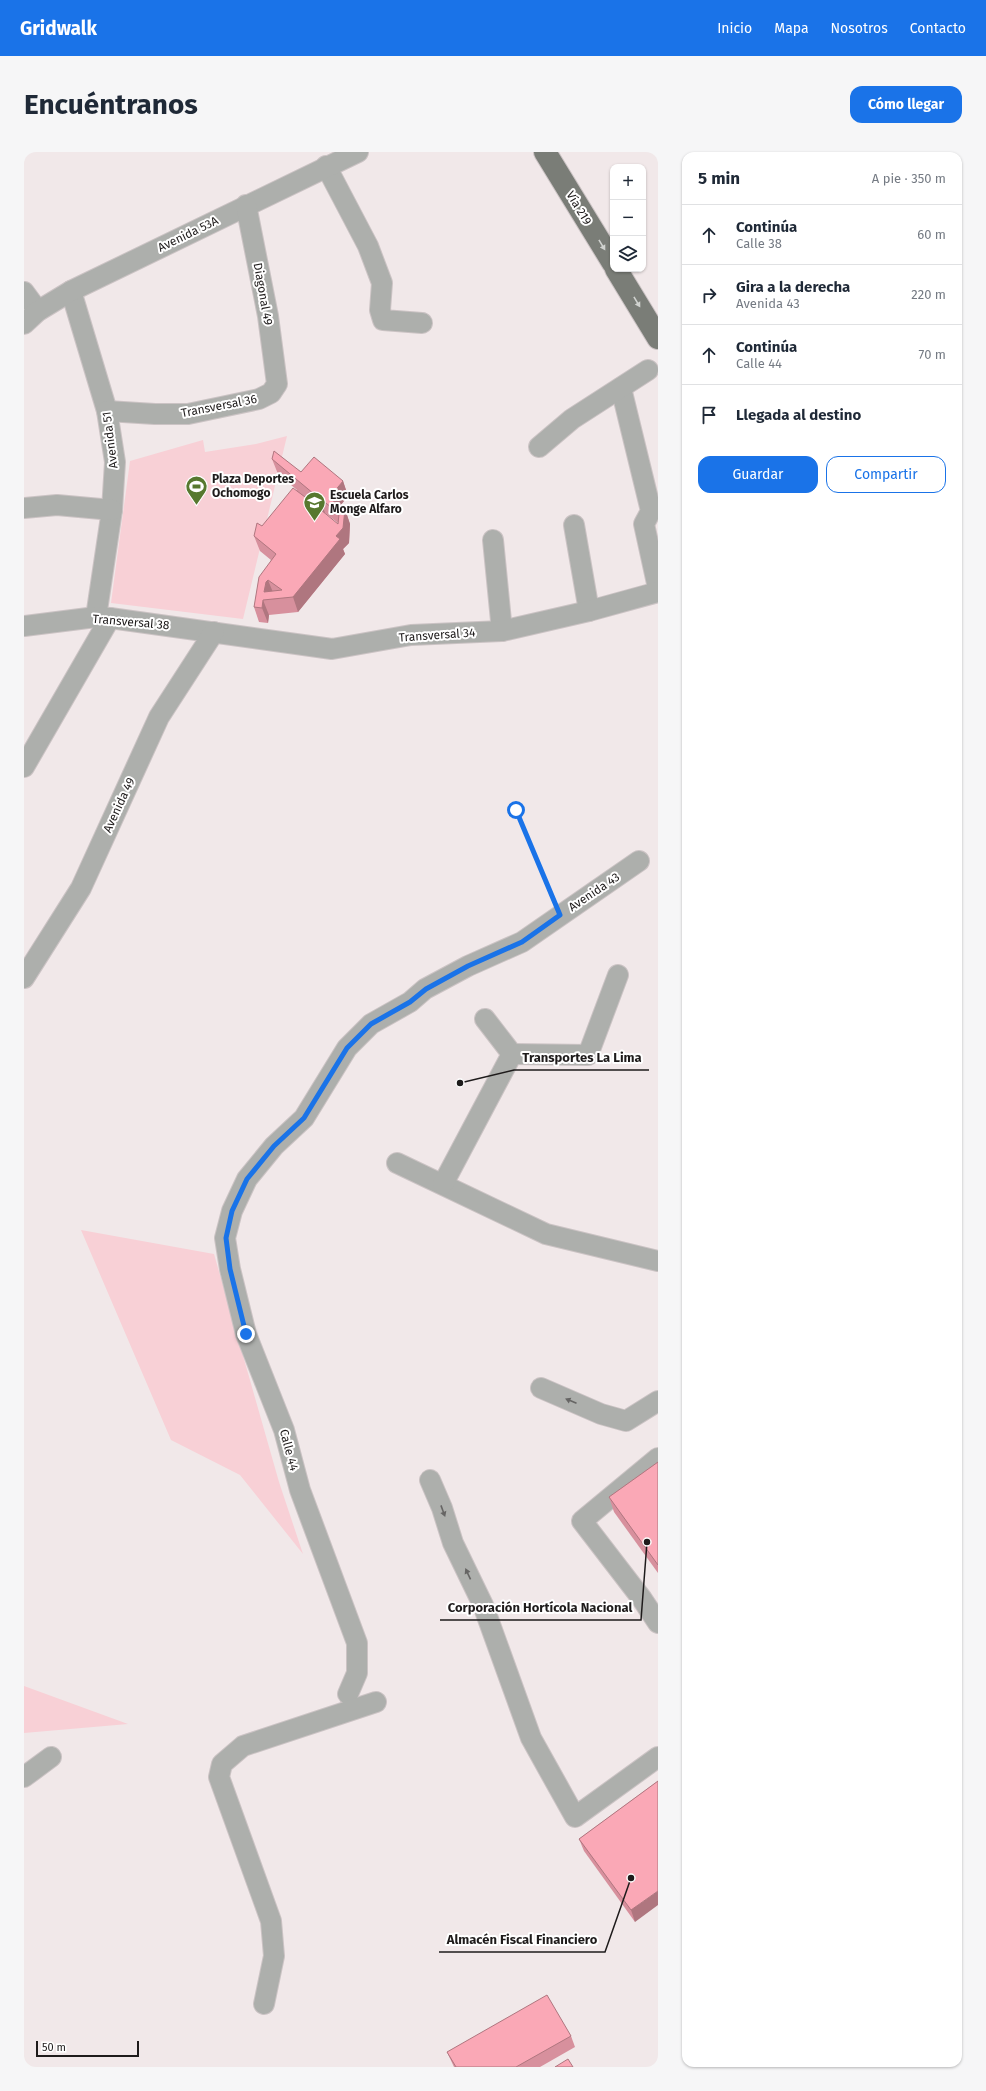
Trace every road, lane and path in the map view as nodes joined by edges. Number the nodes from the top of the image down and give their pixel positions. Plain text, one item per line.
1 (358, 152) edge
2 (545, 152) edge
3 (326, 166) junction
4 (246, 205) junction
5 (610, 259) edge
6 (618, 272) edge
7 (71, 291) junction
8 (24, 292) edge
9 (31, 318) edge
10 (422, 323) dead end
11 (658, 338) edge
12 (648, 370) dead end
13 (277, 384) joint
14 (621, 388) junction
15 (108, 411) junction
16 (539, 447) dead end
17 (24, 508) edge
18 (112, 510) junction
19 (574, 525) dead end
20 (493, 540) dead end
21 (658, 588) edge
22 (658, 592) edge
23 (589, 611) junction
24 (103, 617) junction
25 (24, 626) edge
26 (502, 631) junction
27 (214, 632) junction
28 (24, 768) edge
29 (516, 810) dead end
30 (639, 861) dead end
31 (560, 915) junction
32 (618, 975) dead end
33 (24, 978) edge
34 (485, 1019) dead end
35 (512, 1054) junction
36 (397, 1163) dead end
37 (443, 1184) junction
38 (235, 1204) joint
39 (658, 1261) edge
40 (541, 1388) dead end
41 (658, 1402) edge
42 (658, 1458) edge
43 (430, 1480) dead end
44 (658, 1623) edge
45 (348, 1694) dead end
46 (376, 1702) dead end
47 (51, 1757) dead end
48 (658, 1757) edge
49 (24, 1777) edge
50 (264, 2004) dead end

1 - 3 street, Avenida 53A
2 -> 5 main road, Vía 219
3 - 4 street, Avenida 53A
3 - 10 street
4 - 7 street, Avenida 53A
4 - 13 street, Diagonal 49
6 -> 11 main road
7 - 9 street, Avenida 53A
7 - 15 street, Avenida 51
8 - 9 street
12 - 14 street
13 - 15 street, Transversal 36
14 - 16 street
14 - 21 street
15 - 18 street, Avenida 51
17 - 18 street
18 - 24 street, Avenida 51
19 - 23 street
20 - 26 street
22 - 23 street, Transversal 34
23 - 26 street, Transversal 34
24 - 25 street, Transversal 38
24 - 27 street, Transversal 38
24 - 28 street, Avenida 51
26 - 27 street, Transversal 34
27 - 33 street, Avenida 49
29 - 31 path
30 - 31 street, Avenida 43
31 - 38 street, Avenida 43
32 - 35 street
34 - 35 street
35 - 37 street
36 - 37 street
37 - 39 street
38 - 45 street, Calle 44
41 -> 40 street
42 - 44 street
43 - 48 street
46 - 50 street
47 - 49 street

